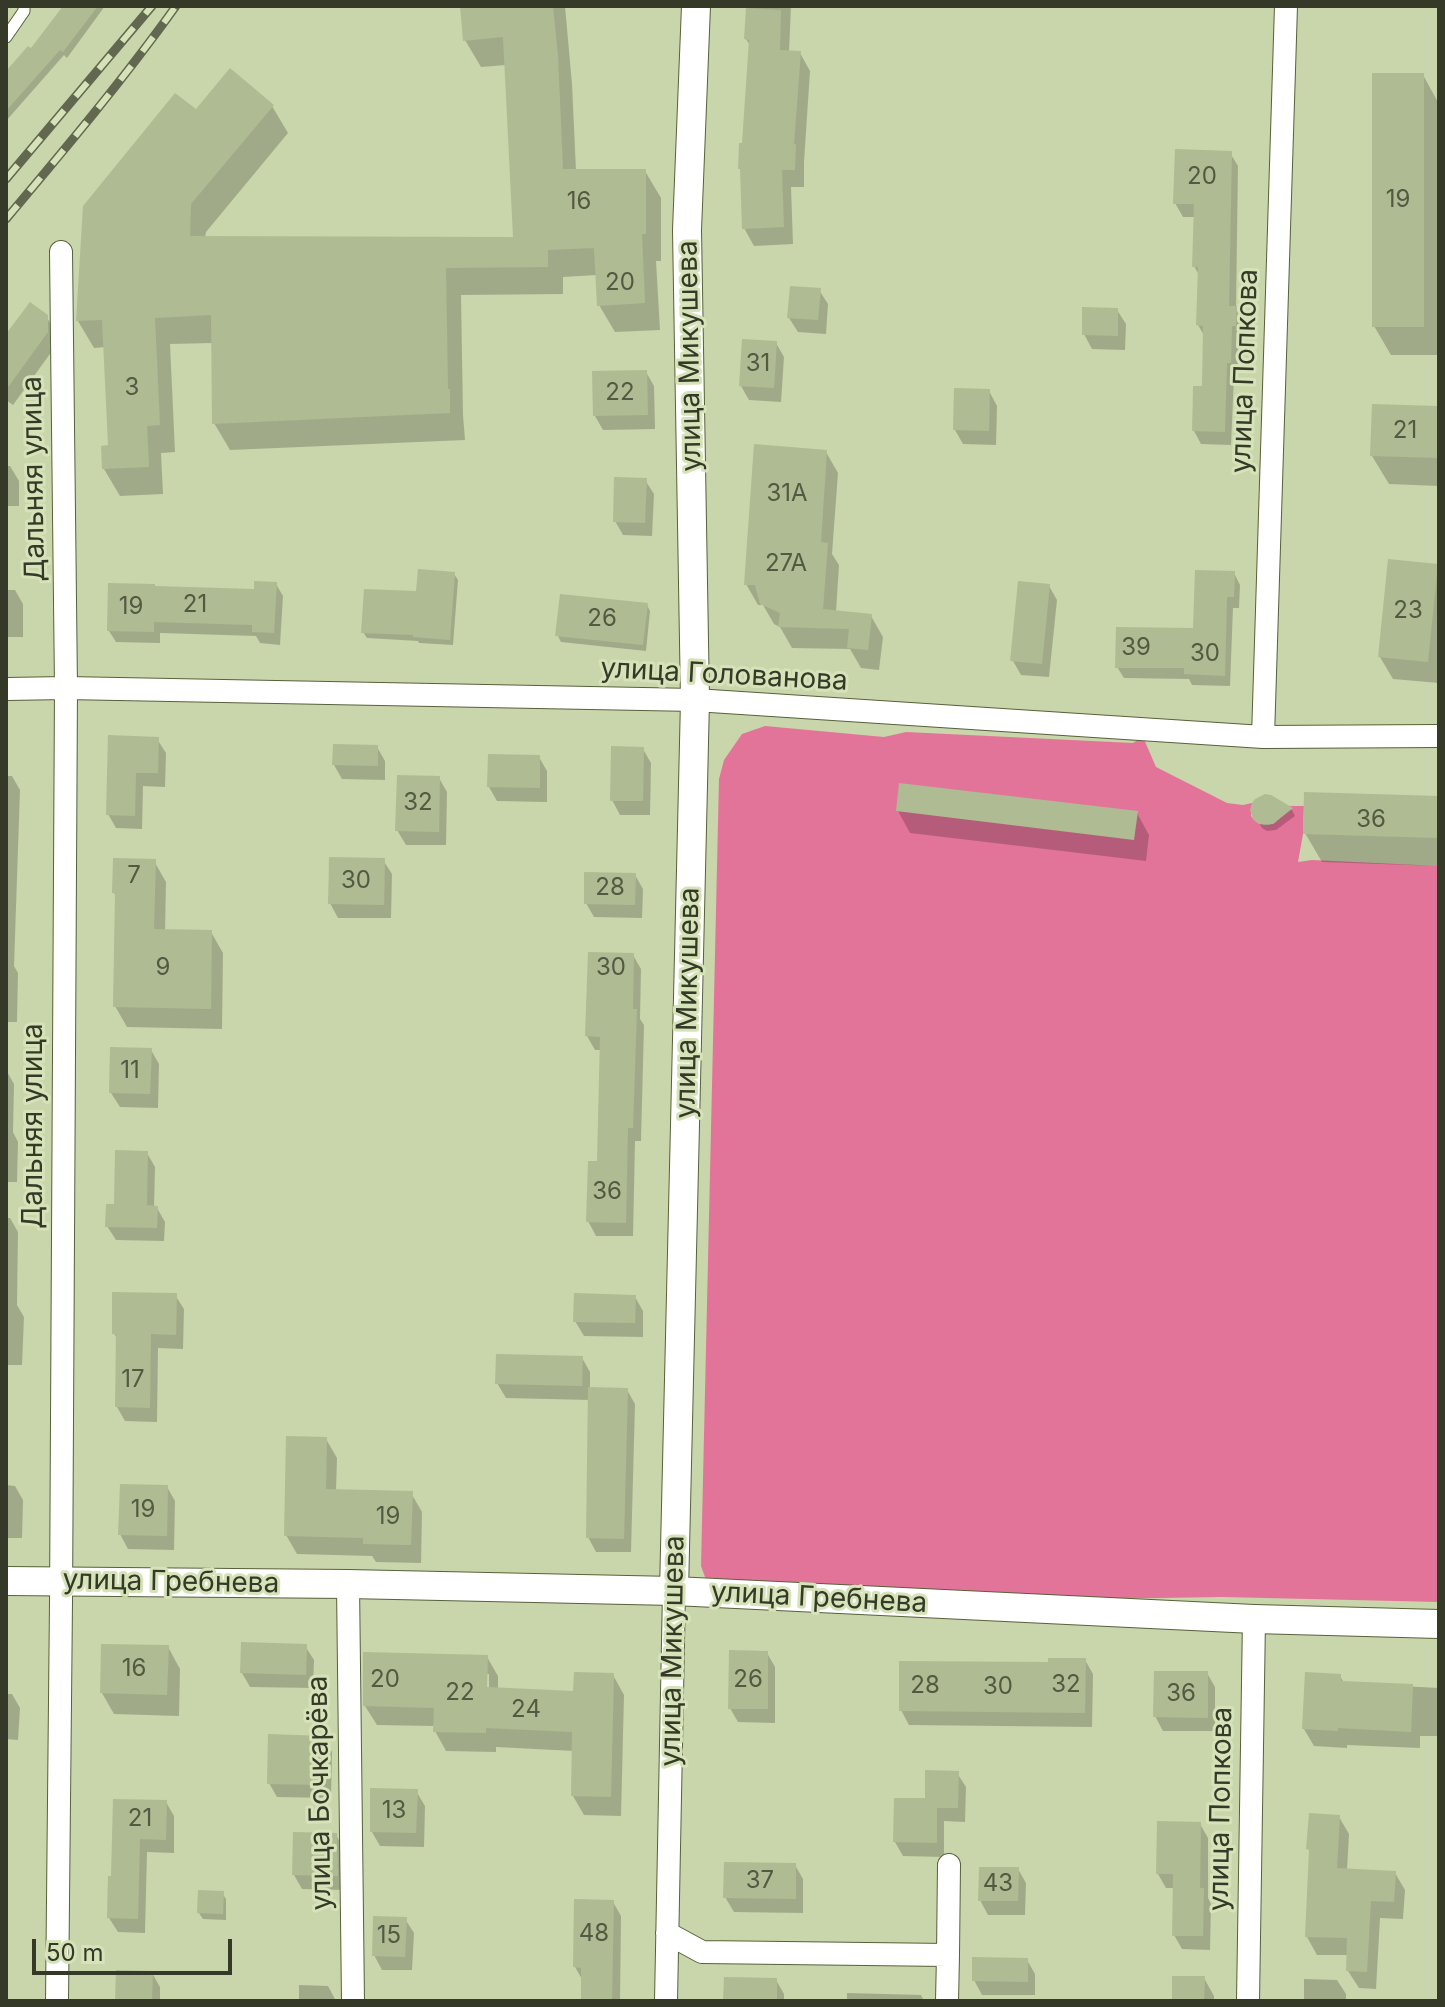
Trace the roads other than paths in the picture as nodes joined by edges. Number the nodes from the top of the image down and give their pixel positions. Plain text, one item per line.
1 (24, 6) edge
2 (696, 6) edge
3 (1286, 6) edge
4 (6, 37) edge
5 (61, 252) dead end
6 (66, 688) junction
7 (6, 689) edge
8 (695, 700) junction
9 (1439, 736) edge
10 (1263, 739) junction
11 (6, 1581) edge
12 (61, 1581) junction
13 (348, 1584) junction
14 (674, 1591) junction
15 (1254, 1619) junction
16 (1439, 1624) edge
17 (949, 1865) dead end
18 (667, 1933) junction
19 (948, 1955) junction
20 (57, 2001) edge
21 (353, 2001) edge
22 (666, 2001) edge
23 (947, 2001) edge
24 (1248, 2001) edge

1 - 4 lane
2 - 8 street, улица Микушева
3 - 10 street, улица Попкова
5 - 6 street, Дальняя улица
6 - 7 street, улица Голованова
6 - 8 street, улица Голованова
6 - 12 street, Дальняя улица
8 - 10 street, улица Голованова
8 - 14 street, улица Микушева
9 - 10 street, улица Голованова
11 - 12 street, улица Гребнева
12 - 13 street, улица Гребнева
12 - 20 street, Дальняя улица
13 - 14 street, улица Гребнева
13 - 21 street, улица Бочкарёва
14 - 15 street, улица Гребнева
14 - 18 street, улица Микушева
15 - 16 street, улица Гребнева
15 - 24 street, улица Попкова
17 - 19 street
18 - 19 street
18 - 22 street, улица Микушева
19 - 23 street

